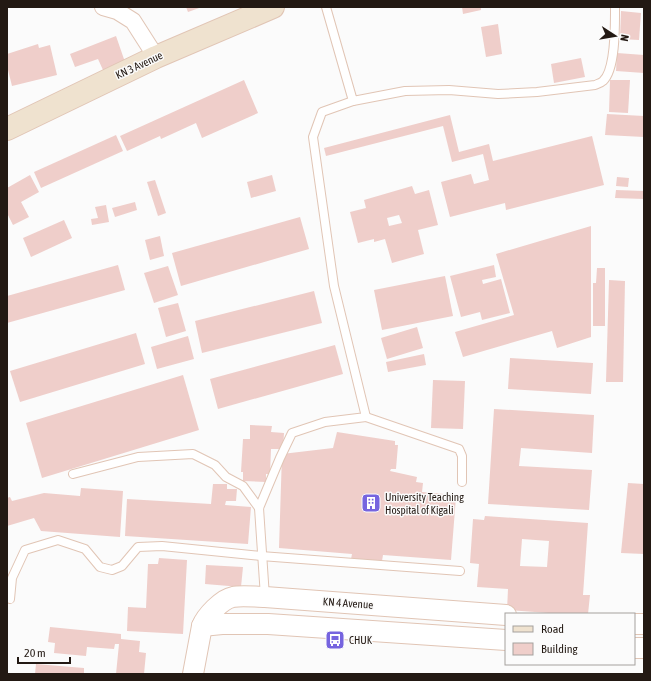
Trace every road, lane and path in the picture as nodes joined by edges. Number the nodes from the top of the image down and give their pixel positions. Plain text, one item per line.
1 (103, 7) edge
2 (273, 7) edge
3 (326, 7) edge
4 (615, 7) edge
5 (156, 57) junction
6 (353, 101) junction
7 (7, 129) edge
8 (366, 417) junction
9 (74, 474) dead end
10 (462, 482) dead end
11 (259, 508) junction
12 (261, 556) junction
13 (460, 571) dead end
14 (265, 597) junction
15 (10, 599) dead end
16 (505, 615) edge
17 (202, 626) junction
18 (505, 640) edge
19 (193, 674) edge

1 - 5 street
2 - 5 main road, KN 3 Avenue
3 - 6 lane
4 - 6 lane
5 - 7 main road, KN 3 Avenue
6 - 8 lane
8 - 10 lane
8 - 11 lane
9 - 11 lane
11 - 12 lane
12 - 13 lane
12 - 14 lane
12 - 15 lane
14 - 16 street, KN 4 Avenue
14 - 17 street, KN 4 Avenue
17 - 18 street
17 - 19 street, KN 4 Avenue

